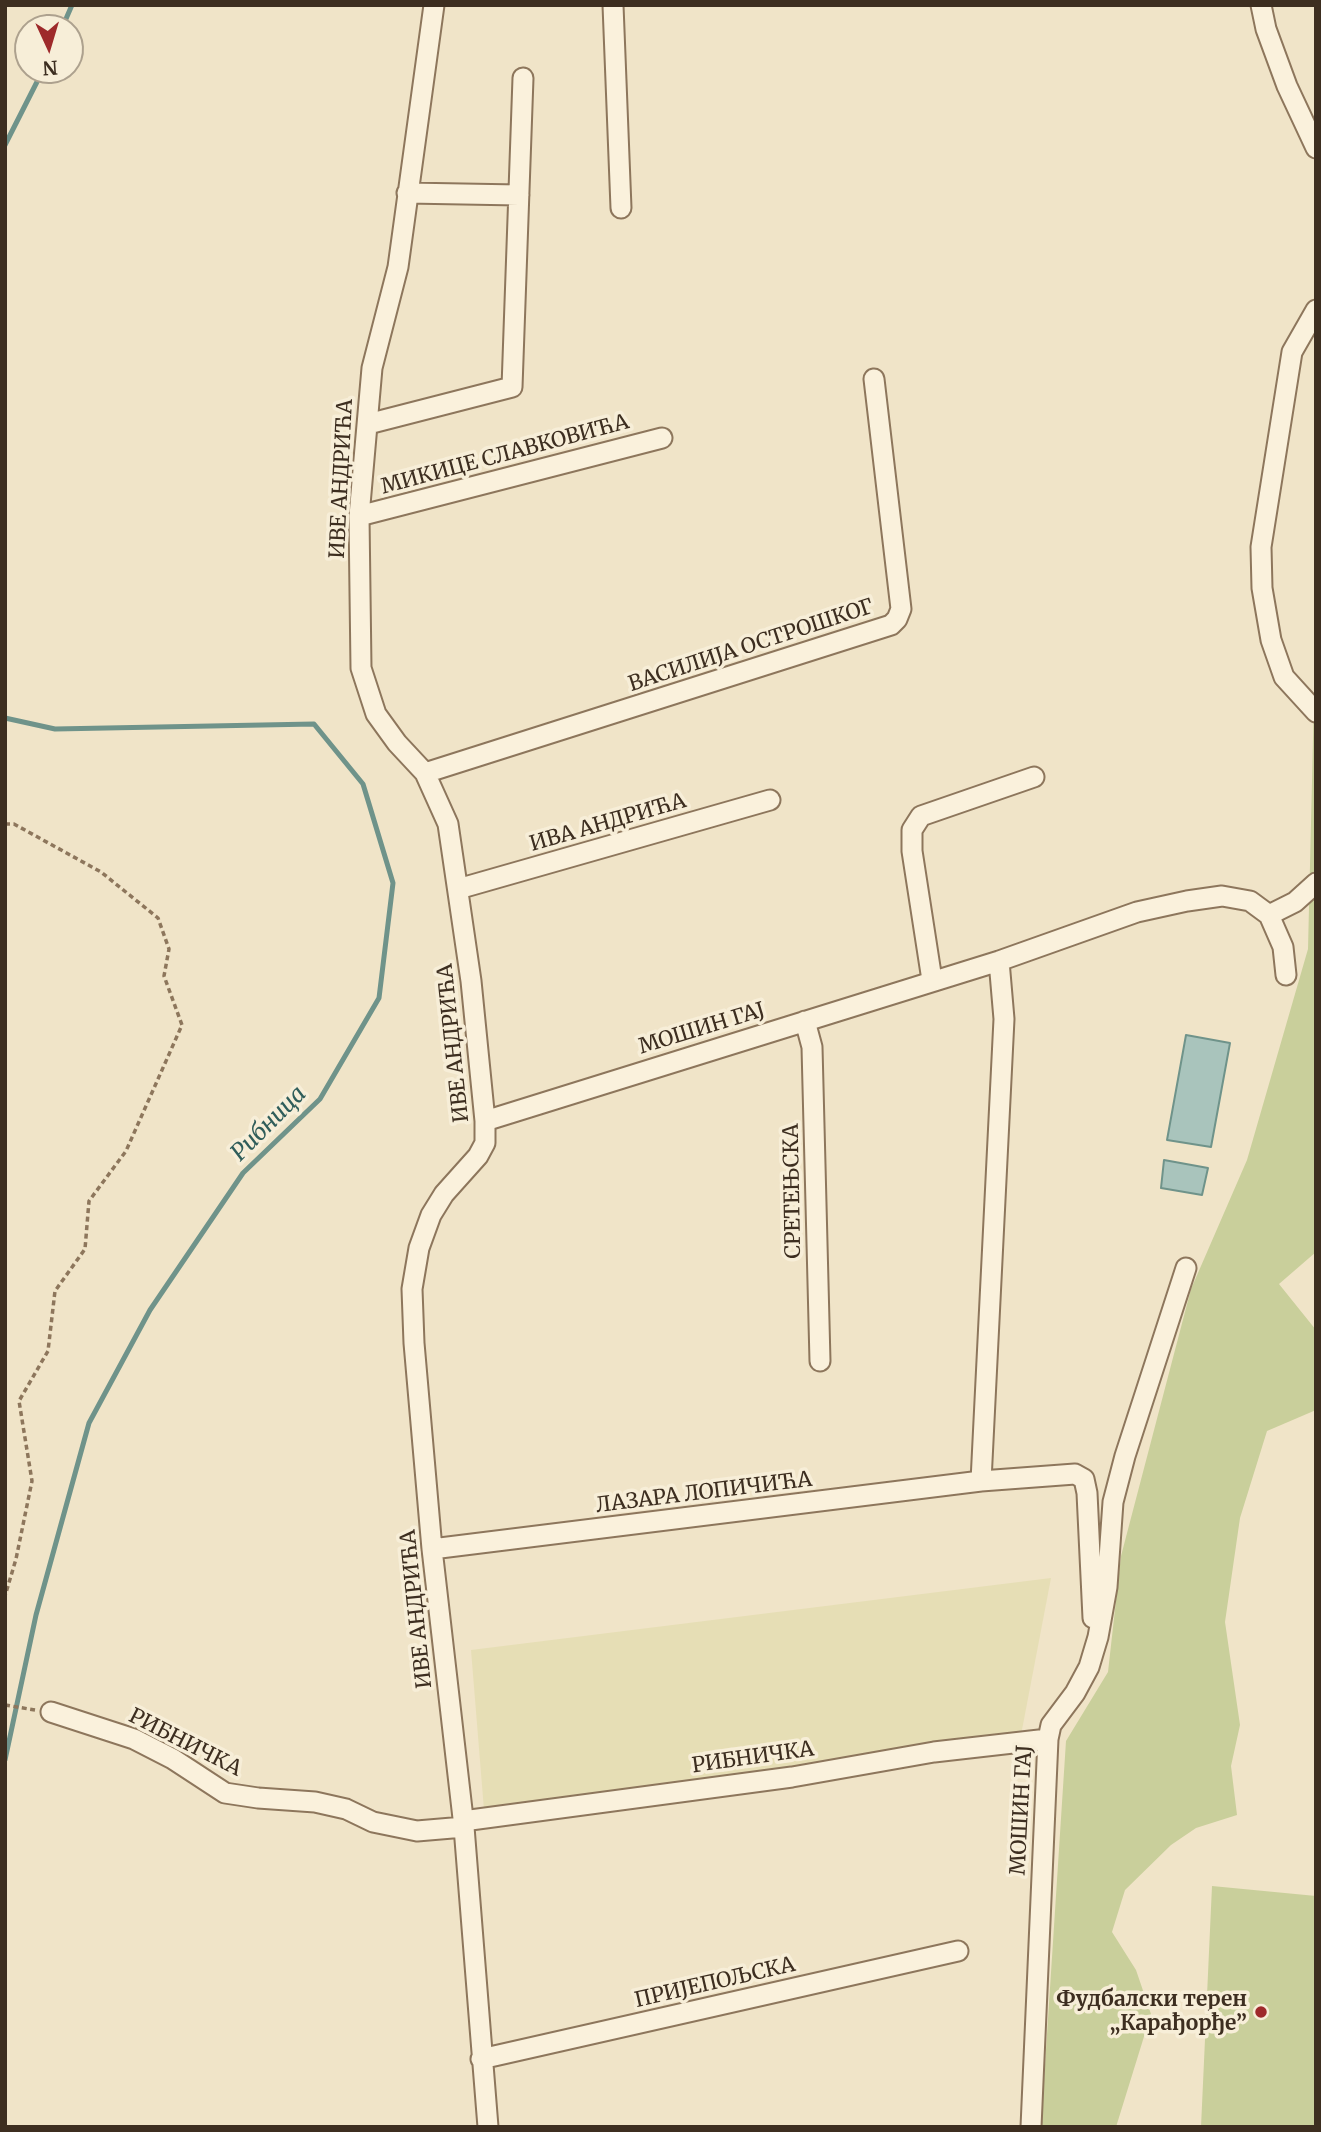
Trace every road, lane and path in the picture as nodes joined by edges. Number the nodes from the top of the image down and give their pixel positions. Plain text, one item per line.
1 (434, 5) edge
2 (613, 5) edge
3 (1261, 5) edge
4 (523, 78) dead end
5 (1316, 148) edge
6 (407, 193) junction
7 (519, 195) junction
8 (621, 208) dead end
9 (1316, 310) edge
10 (874, 379) dead end
11 (368, 424) junction
12 (662, 438) dead end
13 (359, 516) junction
14 (1316, 712) edge
15 (425, 774) junction
16 (1034, 777) dead end
17 (770, 800) dead end
18 (5, 824) edge
19 (1316, 883) edge
20 (458, 889) junction
21 (1269, 915) junction
22 (999, 961) junction
23 (1286, 975) dead end
24 (932, 980) junction
25 (805, 1021) junction
26 (485, 1121) junction
27 (1186, 1268) dead end
28 (820, 1361) dead end
29 (981, 1481) junction
30 (432, 1549) junction
31 (5, 1596) edge
32 (1098, 1637) junction
33 (5, 1705) edge
34 (51, 1712) joint
35 (1048, 1739) junction
36 (464, 1824) junction
37 (958, 1951) dead end
38 (481, 2059) junction
39 (488, 2127) edge
40 (1031, 2127) edge

1 - 6 street, ИВЕ АНДРИЋА
2 - 8 street
3 - 5 street
4 - 7 street
6 - 7 street
6 - 11 street, ИВЕ АНДРИЋА
7 - 11 street
9 - 14 street
10 - 15 street, ВАСИЛИЈА ОСТРОШКОГ
11 - 13 street, ИВЕ АНДРИЋА
12 - 13 street, МИКИЦЕ СЛАВКОВИЋА
13 - 15 street, ИВЕ АНДРИЋА
15 - 20 street, ИВЕ АНДРИЋА
16 - 24 street
17 - 20 street, ИВА АНДРИЋА
18 - 31 path
19 - 21 street
20 - 26 street, ИВЕ АНДРИЋА
21 - 22 street, МОШИН ГАЈ
21 - 23 street
22 - 24 street, МОШИН ГАЈ
22 - 29 street
24 - 25 street, МОШИН ГАЈ
25 - 26 street, МОШИН ГАЈ
25 - 28 street, СРЕТЕЊСКА
26 - 30 street, ИВЕ АНДРИЋА
27 - 32 street, МОШИН ГАЈ
29 - 30 street, ЛАЗАРА ЛОПИЧИЋА
29 - 32 street, ЛАЗАРА ЛОПИЧИЋА
30 - 36 street, ИВЕ АНДРИЋА
32 - 35 street, МОШИН ГАЈ
33 - 34 path
34 - 36 street, РИБНИЧКА
35 - 36 street, РИБНИЧКА
35 - 40 street, МОШИН ГАЈ
36 - 38 street, ИВЕ АНДРИЋА
37 - 38 street, ПРИЈЕПОЉСКА
38 - 39 street, ИВЕ АНДРИЋА

